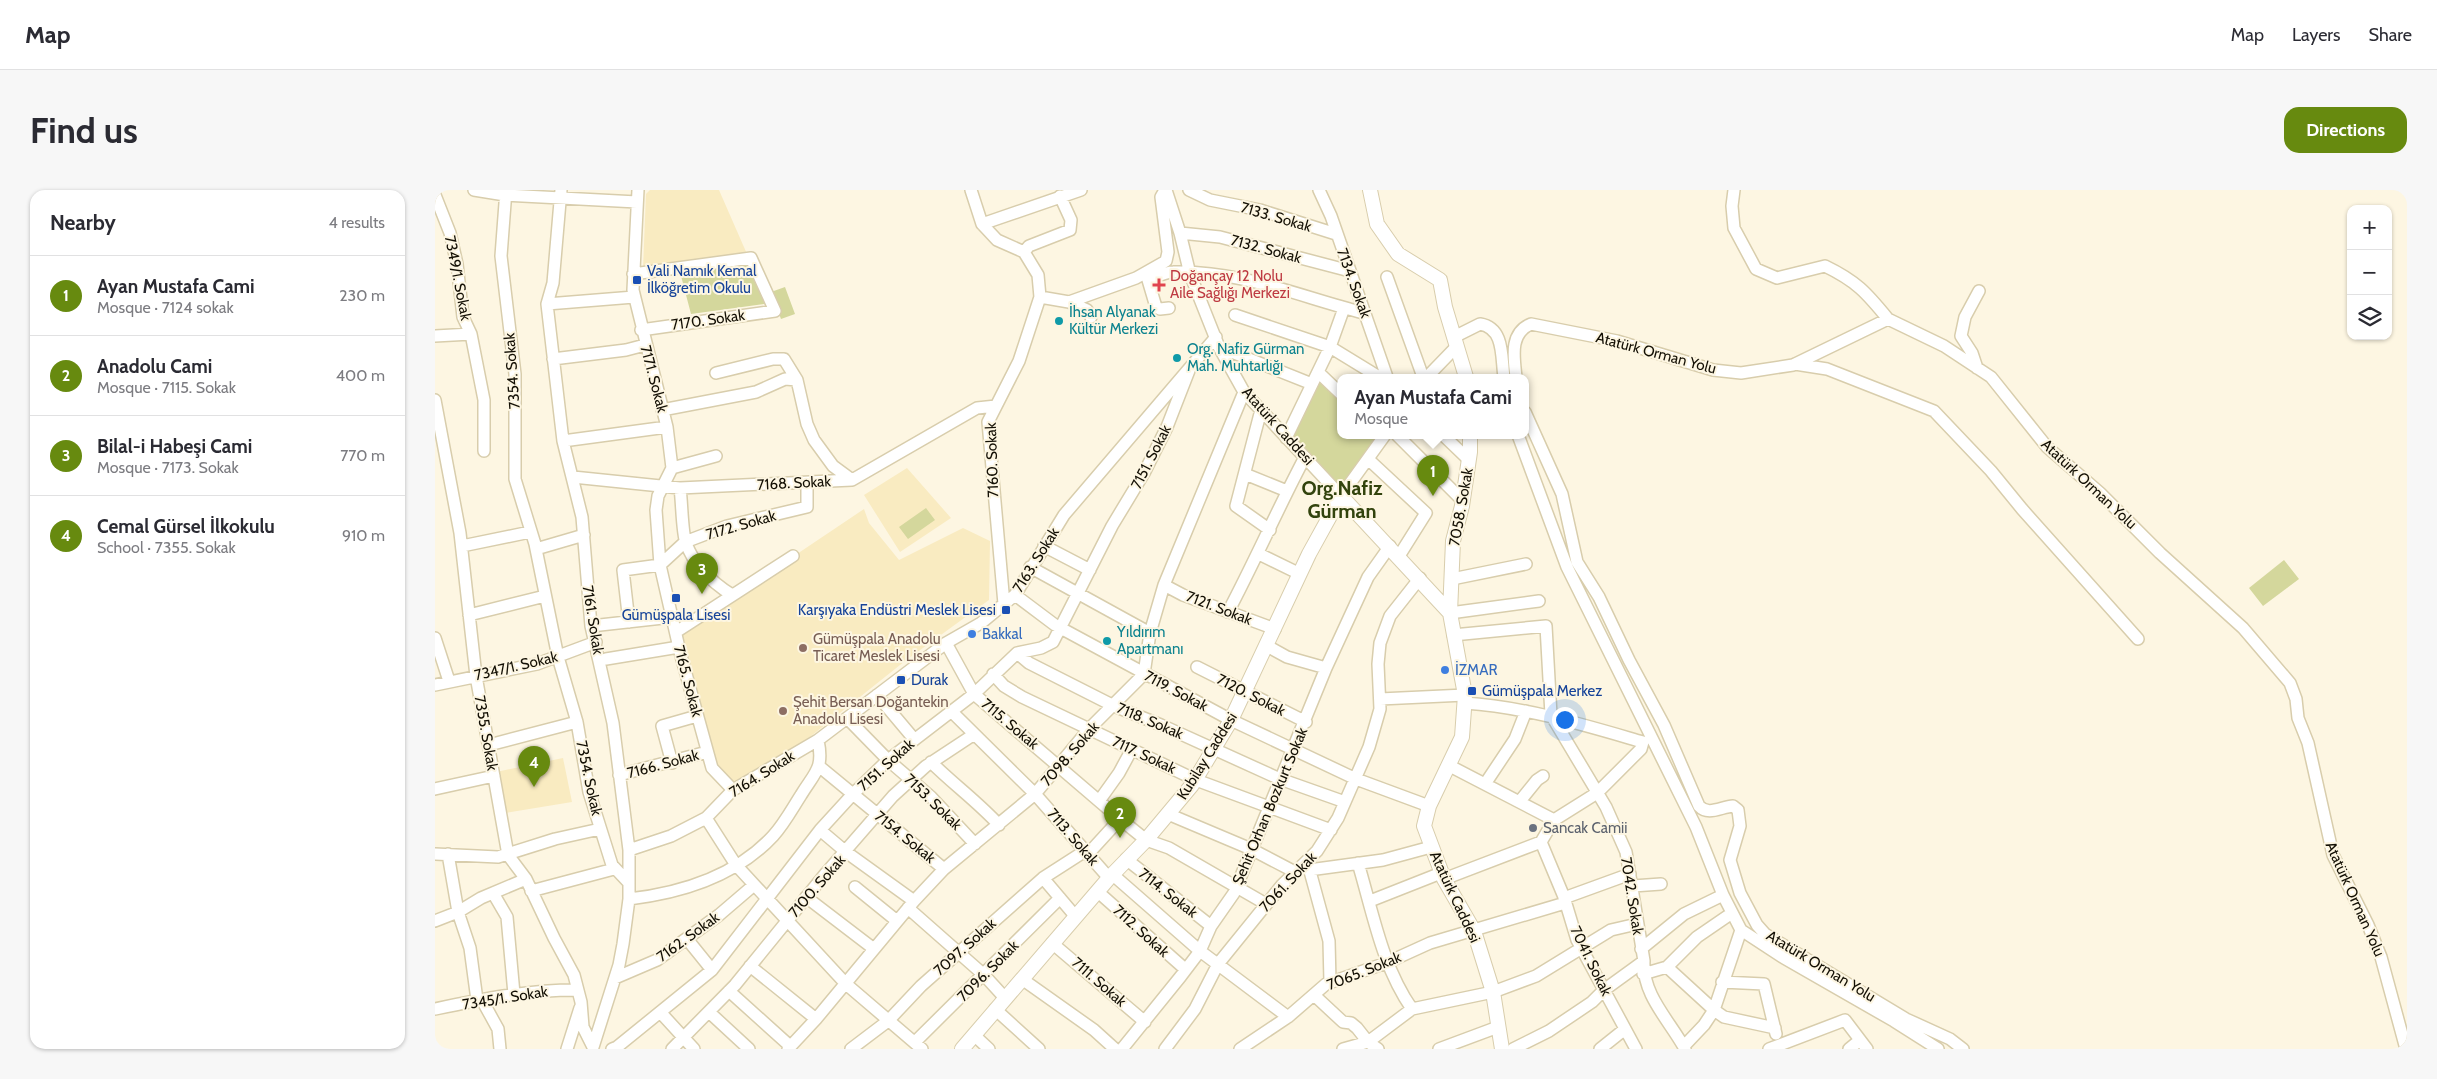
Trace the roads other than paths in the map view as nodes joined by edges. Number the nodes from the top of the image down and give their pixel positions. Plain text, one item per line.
1 (474, 190) edge
2 (638, 190) edge
3 (972, 190) edge
4 (1081, 190) edge
5 (1166, 190) edge
6 (1189, 190) edge
7 (1317, 190) edge
8 (1369, 190) edge
9 (1734, 190) edge
10 (505, 193) edge
11 (560, 194) edge
12 (435, 195) edge
13 (1060, 196) junction
14 (637, 202) junction
15 (982, 224) junction
16 (1180, 233) junction
17 (1336, 234) junction
18 (1024, 252) junction
19 (1350, 271) junction
20 (633, 274) junction
21 (1190, 274) junction
22 (1387, 277) dead end
23 (1979, 290) dead end
24 (634, 297) junction
25 (1040, 297) junction
26 (1069, 302) junction
27 (547, 304) junction
28 (1169, 308) dead end
29 (1344, 308) junction
30 (1364, 313) junction
31 (1235, 315) dead end
32 (1091, 317) dead end
33 (1888, 319) junction
34 (641, 330) junction
35 (471, 334) junction
36 (435, 336) edge
37 (1455, 341) junction
38 (1217, 342) junction
39 (645, 345) junction
40 (1330, 347) junction
41 (553, 359) junction
42 (1795, 364) junction
43 (1190, 368) junction
44 (1977, 368) junction
45 (1318, 372) junction
46 (716, 373) dead end
47 (1374, 374) edge
48 (1386, 374) edge
49 (1428, 374) edge
50 (1430, 374) edge
51 (1465, 374) edge
52 (1504, 374) edge
53 (1516, 374) edge
54 (797, 380) junction
55 (1312, 384) junction
56 (1337, 390) edge
57 (1244, 392) junction
58 (435, 400) edge
59 (996, 406) junction
60 (662, 410) junction
61 (1261, 410) junction
62 (1529, 421) edge
63 (667, 427) junction
64 (1286, 438) junction
65 (1380, 439) edge
66 (1401, 439) edge
67 (1447, 439) edge
68 (1470, 439) edge
69 (1519, 439) edge
70 (563, 441) junction
71 (484, 452) dead end
72 (716, 456) dead end
73 (1305, 457) junction
74 (1368, 459) junction
75 (1469, 460) junction
76 (672, 468) junction
77 (1245, 474) junction
78 (573, 478) junction
79 (852, 480) junction
80 (807, 483) junction
81 (661, 486) junction
82 (680, 488) junction
83 (1287, 491) junction
84 (1341, 496) junction
85 (1463, 501) junction
86 (1270, 530) junction
87 (530, 532) junction
88 (585, 536) junction
89 (685, 542) junction
90 (461, 546) junction
91 (1044, 546) junction
92 (536, 549) junction
93 (1394, 551) junction
94 (1259, 554) junction
95 (793, 556) dead end
96 (1526, 564) dead end
97 (660, 565) junction
98 (1030, 567) junction
99 (1091, 570) junction
100 (1300, 574) junction
101 (1420, 578) junction
102 (1452, 579) junction
103 (1164, 585) junction
104 (1015, 594) junction
105 (732, 595) junction
106 (545, 596) junction
107 (1078, 596) junction
108 (1539, 601) dead end
109 (1004, 604) junction
110 (1228, 612) junction
111 (1450, 613) junction
112 (469, 615) junction
113 (672, 617) junction
114 (629, 622) junction
115 (591, 626) junction
116 (1061, 628) junction
117 (1275, 629) junction
118 (676, 632) junction
119 (1150, 633) junction
120 (1453, 635) junction
121 (435, 638) edge
122 (2137, 639) dead end
123 (595, 642) junction
124 (947, 643) junction
125 (1267, 646) junction
126 (679, 648) junction
127 (1017, 653) junction
128 (558, 658) junction
129 (606, 659) dead end
130 (1197, 667) dead end
131 (1326, 668) junction
132 (993, 674) junction
133 (1144, 674) junction
134 (476, 676) junction
135 (449, 681) junction
136 (435, 685) edge
137 (1245, 692) junction
138 (877, 694) junction
139 (974, 694) junction
140 (1380, 699) junction
141 (1465, 699) junction
142 (1114, 706) junction
143 (951, 711) junction
144 (1526, 711) junction
145 (697, 716) junction
146 (1551, 716) junction
147 (847, 718) junction
148 (1231, 720) junction
149 (577, 722) junction
150 (1306, 722) junction
151 (1089, 729) junction
152 (973, 735) junction
153 (914, 738) junction
154 (819, 740) junction
155 (1647, 740) junction
156 (489, 745) junction
157 (1132, 749) junction
158 (1214, 749) junction
159 (1294, 750) junction
160 (707, 752) junction
161 (888, 760) junction
162 (931, 762) junction
163 (671, 763) junction
164 (1447, 765) junction
165 (1060, 766) junction
166 (820, 767) junction
167 (619, 775) junction
168 (494, 776) junction
169 (1543, 776) dead end
170 (911, 779) junction
171 (1280, 779) junction
172 (1356, 779) junction
173 (1195, 780) junction
174 (1485, 784) junction
175 (435, 789) edge
176 (733, 790) junction
177 (1597, 793) junction
178 (1035, 794) junction
179 (852, 795) junction
180 (1099, 801) junction
181 (1520, 801) junction
182 (1345, 802) junction
183 (1429, 806) junction
184 (1267, 808) junction
185 (1168, 814) junction
186 (878, 815) junction
187 (706, 818) junction
188 (1120, 819) junction
189 (1554, 820) junction
190 (999, 825) junction
191 (600, 829) junction
192 (820, 830) junction
193 (1331, 830) junction
194 (1146, 840) junction
195 (1541, 842) junction
196 (975, 844) junction
197 (1431, 847) junction
198 (1251, 849) junction
199 (629, 850) junction
200 (846, 852) junction
201 (1087, 853) junction
202 (435, 854) edge
203 (448, 854) junction
204 (508, 855) junction
205 (1126, 859) junction
206 (1358, 864) junction
207 (736, 865) junction
208 (1309, 866) junction
209 (614, 869) junction
210 (944, 869) junction
211 (1295, 872) junction
212 (1630, 874) junction
213 (1110, 876) junction
214 (1442, 876) junction
215 (1043, 878) junction
216 (526, 879) junction
217 (629, 883) junction
218 (1661, 884) dead end
219 (754, 885) junction
220 (1633, 886) junction
221 (855, 887) dead end
222 (1236, 887) junction
223 (531, 891) junction
224 (493, 892) junction
225 (1097, 892) junction
226 (1723, 895) junction
227 (806, 897) junction
228 (768, 898) junction
229 (1060, 898) junction
230 (629, 899) junction
231 (1565, 900) junction
232 (1369, 901) junction
233 (911, 904) junction
234 (1266, 904) junction
235 (458, 912) junction
236 (1732, 913) junction
237 (1076, 916) junction
238 (787, 920) junction
239 (435, 921) edge
240 (897, 921) junction
241 (1637, 924) junction
242 (1211, 926) junction
243 (1741, 930) junction
244 (1474, 931) junction
245 (687, 939) junction
246 (1052, 943) junction
247 (874, 949) junction
248 (1641, 949) junction
249 (1199, 950) junction
250 (1581, 950) junction
251 (959, 952) junction
252 (1644, 961) junction
253 (1386, 962) junction
254 (1218, 964) junction
255 (750, 966) junction
256 (1667, 967) junction
257 (1185, 969) junction
258 (712, 970) junction
259 (1643, 974) junction
260 (984, 975) junction
261 (615, 978) junction
262 (1022, 979) junction
263 (1330, 982) junction
264 (1722, 982) junction
265 (846, 984) junction
266 (576, 990) junction
267 (1604, 990) junction
268 (729, 991) junction
269 (1493, 992) junction
270 (514, 994) junction
271 (1314, 995) junction
272 (1005, 998) junction
273 (480, 1000) junction
274 (581, 1002) junction
275 (435, 1009) edge
276 (995, 1009) junction
277 (1412, 1009) junction
278 (1714, 1010) junction
279 (709, 1012) junction
280 (661, 1013) junction
281 (1288, 1017) junction
282 (817, 1019) junction
283 (888, 1021) junction
284 (1145, 1022) junction
285 (1498, 1027) junction
286 (1775, 1028) junction
287 (1625, 1029) junction
288 (974, 1035) junction
289 (683, 1038) junction
290 (1367, 1042) junction
291 (1863, 1045) edge
292 (919, 1046) edge
293 (1684, 1047) edge
294 (1781, 1047) edge
295 (596, 1048) edge
296 (789, 1048) edge
297 (1243, 1048) edge
298 (500, 1049) edge
299 (567, 1049) edge
300 (612, 1049) edge
301 (672, 1049) edge
302 (693, 1049) edge
303 (749, 1049) edge
304 (851, 1049) edge
305 (962, 1049) edge
306 (989, 1049) edge
307 (1039, 1049) edge
308 (1115, 1049) edge
309 (1122, 1049) edge
310 (1165, 1049) edge
311 (1343, 1049) edge
312 (1378, 1049) edge
313 (1439, 1049) edge
314 (1502, 1049) edge
315 (1513, 1049) edge
316 (1600, 1049) edge
317 (1636, 1049) edge
318 (1769, 1049) edge
319 (1849, 1049) edge
320 (1938, 1049) edge
321 (1963, 1049) edge
322 (2406, 1049) edge

1 - 10 street
2 - 14 street, 7171. Sokak
3 - 15 street
4 - 13 street
5 - 16 street, Atatürk Caddesi
5 - 26 street
6 - 17 street, 7133. Sokak
7 - 17 street, 7134. Sokak
8 - 37 main road
9 - 33 street
10 - 11 street
10 - 87 street, 7354. Sokak
11 - 14 street
11 - 27 street, 7161. Sokak
12 - 35 street, 7349/1. Sokak
13 - 15 street
13 - 18 street
14 - 20 street, 7171. Sokak
15 - 18 street
16 - 19 street, 7132. Sokak
16 - 21 street, Atatürk Caddesi
17 - 19 street, 7134. Sokak
18 - 25 street
19 - 30 street, 7134. Sokak
20 - 24 street, 7171. Sokak
20 - 34 street, 7170. Sokak
21 - 28 street
21 - 29 street
21 - 38 street, Atatürk Caddesi
22 - 49 street
23 - 44 street
24 - 27 street
24 - 34 street, 7171. Sokak
25 - 26 street
25 - 59 street, 7160. Sokak
26 - 32 street
27 - 41 street, 7161. Sokak
29 - 30 street
29 - 40 street
30 - 48 street, 7134. Sokak
31 - 40 street
33 - 42 street, Atatürk Orman Yolu
33 - 44 street, Atatürk Orman Yolu
34 - 39 street, 7171. Sokak
35 - 36 street, 7349/1. Sokak
35 - 71 street, 7349/1. Sokak
37 - 50 street
37 - 51 main road
37 - 52 street
38 - 43 street, 7163. Sokak
38 - 55 street
38 - 57 street, Atatürk Caddesi
39 - 41 street
39 - 60 street, 7171. Sokak
40 - 45 street
40 - 47 street
41 - 70 street, 7161. Sokak
42 - 53 street, Atatürk Orman Yolu
42 - 122 street
43 - 91 street, 7163. Sokak
43 - 99 street, 7151. Sokak
44 - 322 street, Atatürk Orman Yolu
45 - 55 street
45 - 56 street
46 - 54 street
54 - 60 street
54 - 79 street
55 - 64 street
57 - 61 street, Atatürk Caddesi
57 - 103 street
58 - 90 street, 7355. Sokak
59 - 79 street, 7168. Sokak
59 - 109 street, 7160. Sokak
60 - 63 street, 7171. Sokak
61 - 64 street, Atatürk Caddesi
61 - 77 street
62 - 321 street, Atatürk Orman Yolu
63 - 70 street
63 - 76 street, 7171. Sokak
64 - 73 street, Atatürk Caddesi
65 - 74 street
66 - 85 street
67 - 75 street
68 - 75 main road, 7058. Sokak
69 - 155 street
70 - 78 street, 7161. Sokak
72 - 76 street
73 - 83 street
73 - 84 street, Atatürk Caddesi
74 - 84 street
74 - 93 street, Şehit Orhan Bozkurt Sokak
75 - 85 main road, 7058. Sokak
76 - 81 street
77 - 83 street
77 - 86 street
78 - 81 street, 7168. Sokak
78 - 88 street, 7161. Sokak
79 - 80 street, 7168. Sokak
80 - 82 street, 7168. Sokak
80 - 89 street, 7172. Sokak
81 - 82 street, 7168. Sokak
81 - 97 street
82 - 89 street
83 - 86 street
84 - 93 main road, Atatürk Caddesi
84 - 100 main road, Kubilay Caddesi
85 - 102 main road, 7058. Sokak
86 - 94 street
87 - 90 street
87 - 92 street, 7354. Sokak
88 - 92 street
88 - 115 street, 7161. Sokak
89 - 97 street, 7172. Sokak
89 - 105 street
90 - 112 street, 7355. Sokak
91 - 98 street, 7163. Sokak
91 - 99 street
92 - 106 street, 7354. Sokak
93 - 101 main road, Atatürk Caddesi
93 - 131 street, Şehit Orhan Bozkurt Sokak
94 - 100 street
94 - 110 street
95 - 105 street
96 - 102 street
97 - 113 street, 7165. Sokak
97 - 114 street
98 - 104 street, 7163. Sokak
98 - 107 street
99 - 107 street, 7151. Sokak
100 - 117 main road, Kubilay Caddesi
101 - 111 main road, Atatürk Caddesi
101 - 140 street, 7061. Sokak
102 - 111 main road, 7058. Sokak
103 - 110 street, 7121. Sokak
103 - 119 street
104 - 109 street, 7163. Sokak
104 - 116 street, 7119. Sokak
105 - 118 street
106 - 112 street
106 - 128 street, 7354. Sokak
107 - 116 street, 7151. Sokak
107 - 119 street
108 - 111 street
109 - 124 street, 7163. Sokak
110 - 117 street, 7121. Sokak
111 - 120 main road, Atatürk Caddesi
112 - 134 street, 7355. Sokak
113 - 114 street
113 - 118 street, 7165. Sokak
114 - 115 street
115 - 123 street, 7161. Sokak
116 - 127 street, 7151. Sokak
116 - 133 street, 7119. Sokak
117 - 125 main road, Kubilay Caddesi
118 - 126 street, 7165. Sokak
119 - 133 street
120 - 141 main road, Atatürk Caddesi
120 - 146 street, 7042. Sokak
121 - 135 street
123 - 128 street, 7347/1. Sokak
123 - 167 street, 7161. Sokak
124 - 138 street, 7163. Sokak
124 - 139 street, 7115. Sokak
125 - 131 street
125 - 137 main road, Kubilay Caddesi
126 - 129 street
126 - 145 street, 7165. Sokak
127 - 132 street, 7151. Sokak
127 - 142 street, 7118. Sokak
128 - 134 street, 7347/1. Sokak
128 - 149 street, 7354. Sokak
130 - 137 street, 7120. Sokak
131 - 150 street, Şehit Orhan Bozkurt Sokak
132 - 139 street, 7151. Sokak
132 - 151 street, 7117. Sokak
133 - 142 street, 7098. Sokak
133 - 148 street, 7119. Sokak
134 - 135 street, 7347/1. Sokak
134 - 156 street, 7355. Sokak
135 - 136 street, 7347/1. Sokak
137 - 148 main road, Kubilay Caddesi
137 - 150 street, 7120. Sokak
138 - 147 street, 7163. Sokak
138 - 153 street
139 - 143 street, 7151. Sokak
139 - 165 street, 7115. Sokak
140 - 141 street
140 - 172 street, 7061. Sokak
141 - 144 street
141 - 164 main road, Atatürk Caddesi
142 - 151 street, 7098. Sokak
142 - 158 street, 7118. Sokak
143 - 152 street, 7113. Sokak
143 - 153 street, 7151. Sokak
144 - 146 street
144 - 174 street
145 - 160 street, 7165. Sokak
145 - 163 street
146 - 155 street
146 - 177 street, 7042. Sokak
147 - 154 street, 7163. Sokak
147 - 161 street, 7153. Sokak
148 - 158 main road, Kubilay Caddesi
148 - 159 street, 7119. Sokak
149 - 156 street
149 - 191 street, 7354. Sokak
150 - 159 street, Şehit Orhan Bozkurt Sokak
151 - 157 street, 7117. Sokak
151 - 165 street, 7098. Sokak
152 - 162 street, 7100. Sokak
152 - 178 street, 7113. Sokak
153 - 161 street, 7151. Sokak
154 - 166 street
154 - 176 street, 7164. Sokak
155 - 177 street
155 - 226 street
156 - 168 street, 7355. Sokak
157 - 173 street, 7117. Sokak
157 - 180 street
158 - 171 street, 7118. Sokak
158 - 173 main road, Kubilay Caddesi
159 - 171 street, Şehit Orhan Bozkurt Sokak
159 - 172 street, 7119. Sokak
160 - 163 street, 7166. Sokak
160 - 176 street, 7165. Sokak
161 - 170 street, 7153. Sokak
161 - 179 street, 7151. Sokak
162 - 170 street, 7100. Sokak
162 - 190 street
163 - 167 street, 7166. Sokak
164 - 174 street
164 - 183 main road, Atatürk Caddesi
165 - 178 street, 7098. Sokak
165 - 180 street, 7115. Sokak
166 - 179 street, 7154. Sokak
166 - 207 street
167 - 199 street, 7161. Sokak
168 - 175 street
168 - 204 street, 7355. Sokak
169 - 181 street
170 - 186 street, 7100. Sokak
170 - 196 street, 7153. Sokak
171 - 182 street, 7118. Sokak
171 - 184 street, Şehit Orhan Bozkurt Sokak
172 - 182 street, 7061. Sokak
172 - 183 street, 7119. Sokak
173 - 184 street, 7117. Sokak
173 - 185 main road, Kubilay Caddesi
174 - 181 street
176 - 187 street, 7164. Sokak
177 - 189 street
177 - 212 street, 7042. Sokak
178 - 190 street, 7098. Sokak
178 - 201 street, 7113. Sokak
179 - 186 street, 7154. Sokak
179 - 192 street, 7151. Sokak
180 - 188 street, 7115. Sokak
181 - 189 street
182 - 193 street, 7061. Sokak
183 - 197 main road, Atatürk Caddesi
184 - 193 street, 7117. Sokak
184 - 198 street, Şehit Orhan Bozkurt Sokak
185 - 194 main road, Kubilay Caddesi
185 - 198 street
186 - 200 street, 7100. Sokak
186 - 210 street, 7154. Sokak
187 - 199 street, 7164. Sokak
187 - 207 street
188 - 194 street, 7115. Sokak
188 - 201 street, 7097. Sokak
189 - 195 street
190 - 196 street, 7098. Sokak
191 - 204 street
191 - 209 street, 7354. Sokak
192 - 200 street
192 - 228 street, 7151. Sokak
193 - 208 street, 7061. Sokak
194 - 205 main road, Kubilay Caddesi
194 - 222 street, 7115. Sokak
195 - 214 street
195 - 231 street, 7041. Sokak
196 - 210 street, 7098. Sokak
197 - 206 street
197 - 214 main road, Atatürk Caddesi
198 - 211 street
198 - 222 street, Şehit Orhan Bozkurt Sokak
199 - 217 street, 7161. Sokak
200 - 227 street, 7100. Sokak
200 - 233 street
201 - 213 street, 7113. Sokak
201 - 215 street, 7097. Sokak
202 - 203 street
203 - 204 street
203 - 235 street
204 - 216 street, 7355. Sokak
205 - 213 main road, Kubilay Caddesi
205 - 242 street, 7114. Sokak
206 - 208 street
206 - 232 street
207 - 219 street
207 - 230 street
208 - 211 street, 7061. Sokak
208 - 263 street
209 - 217 street, 7354. Sokak
209 - 223 street
210 - 233 street, 7098. Sokak
211 - 234 street, 7061. Sokak
212 - 220 street, 7042. Sokak
212 - 231 street, 7065. Sokak
213 - 225 main road, Kubilay Caddesi
213 - 249 street, 7113. Sokak
214 - 232 street
214 - 244 main road, Atatürk Caddesi
215 - 229 street
215 - 251 street, 7097. Sokak
216 - 223 street, 7355. Sokak
216 - 224 street
217 - 230 street, 7161. Sokak
218 - 220 street
219 - 228 street
219 - 245 street, 7162. Sokak
220 - 241 street, 7042. Sokak
221 - 240 street
222 - 234 street, 7115. Sokak
222 - 242 street, Şehit Orhan Bozkurt Sokak
223 - 266 street, 7355. Sokak
224 - 235 street
224 - 270 street
225 - 237 main road, Kubilay Caddesi
225 - 257 street, 7112. Sokak
226 - 236 street
226 - 248 street, 7042. Sokak
227 - 238 street, 7100. Sokak
227 - 247 street
228 - 238 street
228 - 258 street, 7151. Sokak
229 - 237 street
229 - 260 street, 7096. Sokak
230 - 261 street, 7161. Sokak
231 - 244 street, 7065. Sokak
231 - 250 street, 7041. Sokak
232 - 253 street
233 - 240 street, 7098. Sokak
233 - 251 street
234 - 254 street, 7061. Sokak
235 - 239 street
235 - 273 street
236 - 243 street
236 - 256 street
237 - 246 main road, Kubilay Caddesi
238 - 255 street, 7100. Sokak
238 - 265 street
240 - 247 street, 7098. Sokak
241 - 248 street, 7042. Sokak
241 - 250 street
242 - 249 street, Şehit Orhan Bozkurt Sokak
243 - 264 street
243 - 320 street
244 - 253 street, 7065. Sokak
244 - 269 main road, Atatürk Caddesi
245 - 258 street
245 - 261 street, 7162. Sokak
246 - 262 main road, Kubilay Caddesi
246 - 284 street, 7111. Sokak
247 - 265 street, 7098. Sokak
248 - 252 street, 7042. Sokak
249 - 254 street, 7113. Sokak
249 - 257 street, Şehit Orhan Bozkurt Sokak
250 - 267 street, 7041. Sokak
250 - 269 street
251 - 260 street
251 - 283 street, 7097. Sokak
252 - 259 street, 7042. Sokak
252 - 267 street
253 - 263 street, 7065. Sokak
253 - 277 street
254 - 281 street, 7113. Sokak
254 - 310 street, 7061. Sokak
255 - 268 street, 7100. Sokak
255 - 282 street
256 - 259 street
256 - 278 street
257 - 284 street, Şehit Orhan Bozkurt Sokak
258 - 280 street, 7151. Sokak
259 - 293 street, 7042. Sokak
260 - 272 street
260 - 292 street, 7096. Sokak
261 - 295 street, 7161. Sokak
262 - 272 main road, Kubilay Caddesi
262 - 308 street
263 - 271 street, 7065. Sokak
264 - 278 street
264 - 286 street
265 - 282 street, 7098. Sokak
265 - 283 street
266 - 270 street, 7345/1. Sokak
266 - 274 street, 7355. Sokak
267 - 287 street, 7041. Sokak
267 - 315 street
268 - 279 street, 7100. Sokak
268 - 296 street
269 - 277 street
269 - 285 main road, Atatürk Caddesi
270 - 273 street, 7345/1. Sokak
271 - 281 street, 7065. Sokak
271 - 290 street
272 - 276 main road, Kubilay Caddesi
273 - 275 street, 7345/1. Sokak
273 - 298 street
274 - 295 street, 7355. Sokak
274 - 299 street
276 - 288 main road, Kubilay Caddesi
276 - 307 street
277 - 290 street
278 - 286 street
278 - 293 street
279 - 289 street, 7100. Sokak
279 - 303 street
280 - 289 street
280 - 300 street, 7151. Sokak
281 - 297 street, 7065. Sokak
282 - 296 street, 7098. Sokak
283 - 292 street
283 - 304 street, 7097. Sokak
284 - 309 street, Şehit Orhan Bozkurt Sokak
285 - 313 street
285 - 314 main road, Atatürk Caddesi
286 - 294 street
287 - 316 street
287 - 317 street, 7041. Sokak
288 - 305 main road, Kubilay Caddesi
288 - 306 street
289 - 301 street, 7100. Sokak
289 - 302 street
290 - 311 street
290 - 312 street
291 - 294 street
291 - 319 street
294 - 318 street

